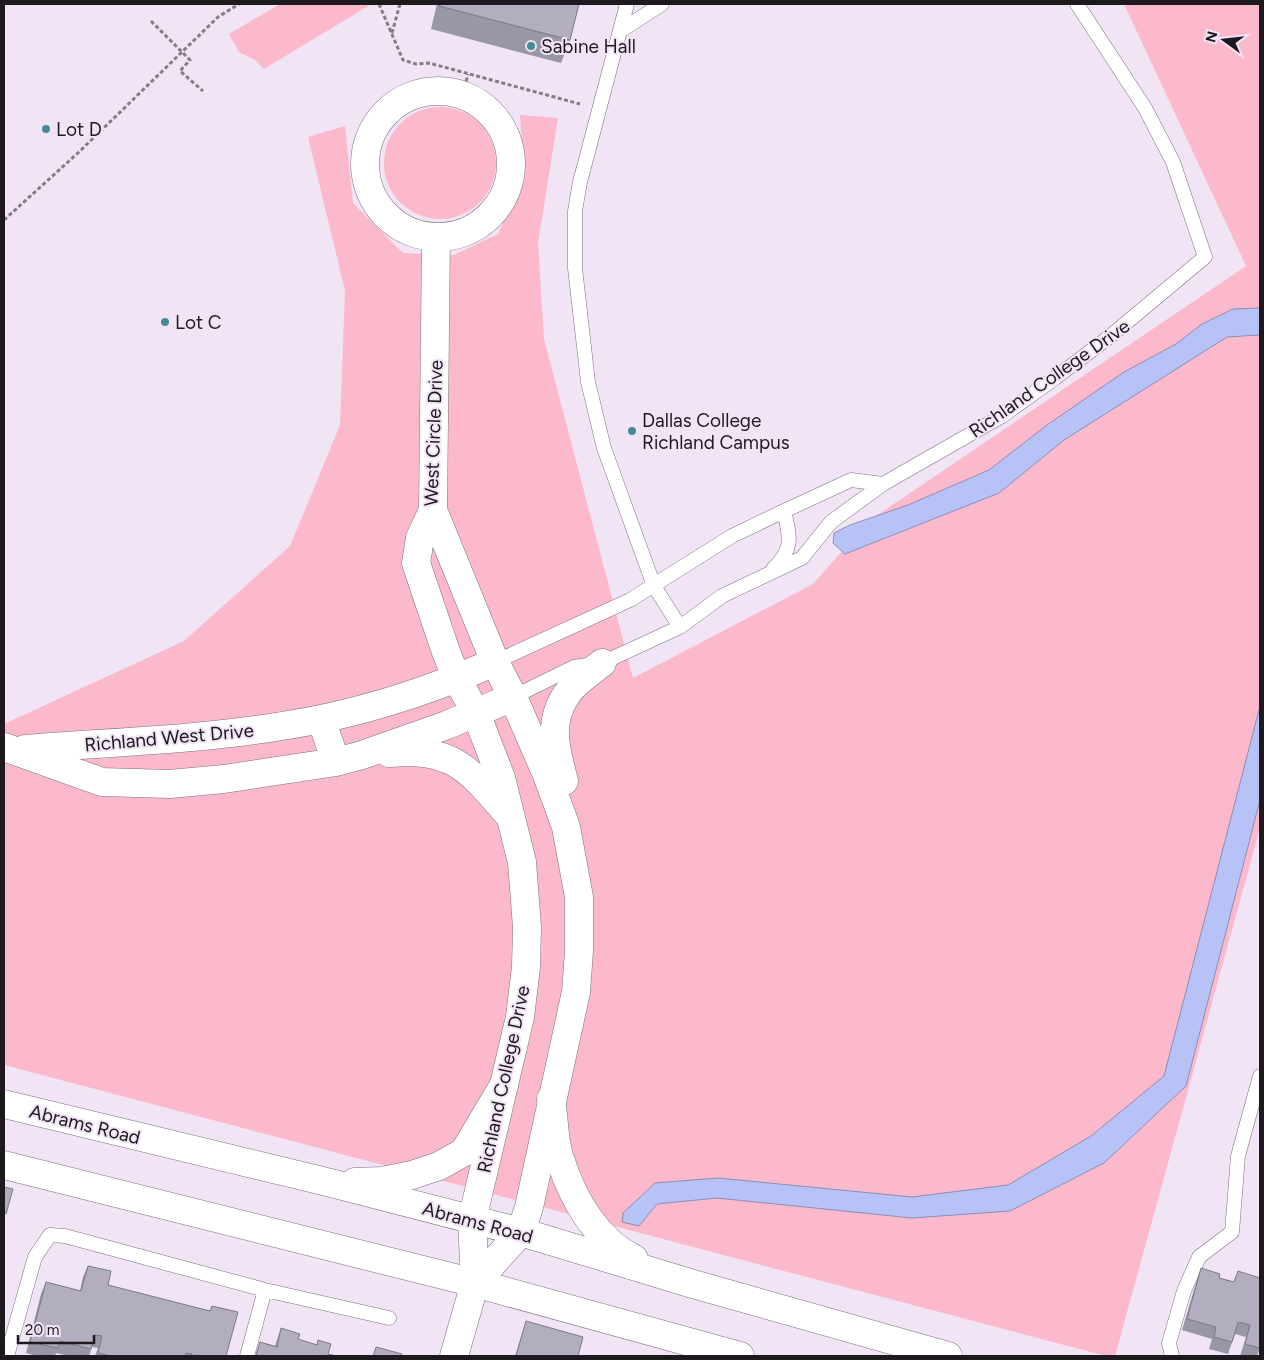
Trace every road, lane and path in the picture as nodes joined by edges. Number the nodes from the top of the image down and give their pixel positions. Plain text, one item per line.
1 (239, 4) edge
2 (379, 4) edge
3 (400, 4) edge
4 (627, 4) edge
5 (662, 4) edge
6 (1077, 4) edge
7 (151, 21) dead end
8 (620, 31) junction
9 (392, 34) junction
10 (182, 52) junction
11 (466, 84) junction
12 (203, 91) dead end
13 (580, 104) dead end
14 (4, 220) edge
15 (436, 237) junction
16 (883, 484) junction
17 (434, 510) junction
18 (784, 511) junction
19 (765, 576) junction
20 (654, 586) junction
21 (680, 627) junction
22 (495, 662) junction
23 (602, 663) junction
24 (457, 679) junction
25 (514, 697) junction
26 (476, 713) junction
27 (321, 719) junction
28 (10, 748) edge
29 (362, 755) junction
30 (336, 762) junction
31 (512, 819) junction
32 (566, 827) junction
33 (1260, 1076) edge
34 (504, 1084) junction
35 (551, 1099) junction
36 (4, 1104) edge
37 (4, 1165) edge
38 (323, 1181) junction
39 (472, 1220) junction
40 (521, 1232) junction
41 (476, 1283) junction
42 (693, 1284) junction
43 (265, 1290) junction
44 (389, 1318) dead end
45 (7, 1356) edge
46 (247, 1356) edge
47 (454, 1356) edge
48 (740, 1356) edge
49 (948, 1356) edge
50 (1172, 1356) edge

1 - 10 path
2 - 9 path
3 - 9 path
4 - 8 lane
5 - 8 lane
6 - 16 lane, Richland College Drive
7 - 10 path
8 - 20 lane
9 - 11 path
10 - 12 path
10 - 14 path
11 - 13 path
11 - 15 street
11 - 15 street
15 - 17 street, West Circle Drive
16 - 18 lane
16 - 19 lane, Richland College Drive
17 - 22 street, Richland College Drive
17 - 24 street, West Circle Drive
18 - 19 lane, Richland College Drive
18 - 20 lane
19 - 21 lane, Richland College Drive
20 - 21 lane
20 - 22 lane
21 - 23 lane, Richland College Drive
22 - 24 street, Richland West Drive
22 - 25 street, Richland College Drive
23 - 25 lane, Richland College Drive
23 - 32 street, Richland College Drive
24 - 26 street, Richland College Drive
24 - 27 street, Richland West Drive
25 - 26 street, Richland West Drive
25 - 32 street, Richland College Drive
26 - 29 street, Richland West Drive
26 - 31 street, Richland College Drive
27 - 28 street, Richland West Drive
27 - 30 street
28 - 30 street, Richland West Drive
29 - 30 street, Richland West Drive
29 - 31 street
31 - 34 street, Richland College Drive
32 - 35 street, Richland College Drive
33 - 50 lane
34 - 38 street
34 - 39 street, Richland College Drive
35 - 40 street, Richland College Drive
35 - 42 street
36 - 38 street, Abrams Road
37 - 41 street
38 - 39 street, Abrams Road
39 - 40 street, Abrams Road
39 - 41 street, Richland College Drive
40 - 41 street, Richland College Drive
40 - 42 street, Abrams Road
41 - 47 street
41 - 48 street
42 - 49 street, Abrams Road
43 - 44 lane
43 - 45 lane
43 - 46 lane

